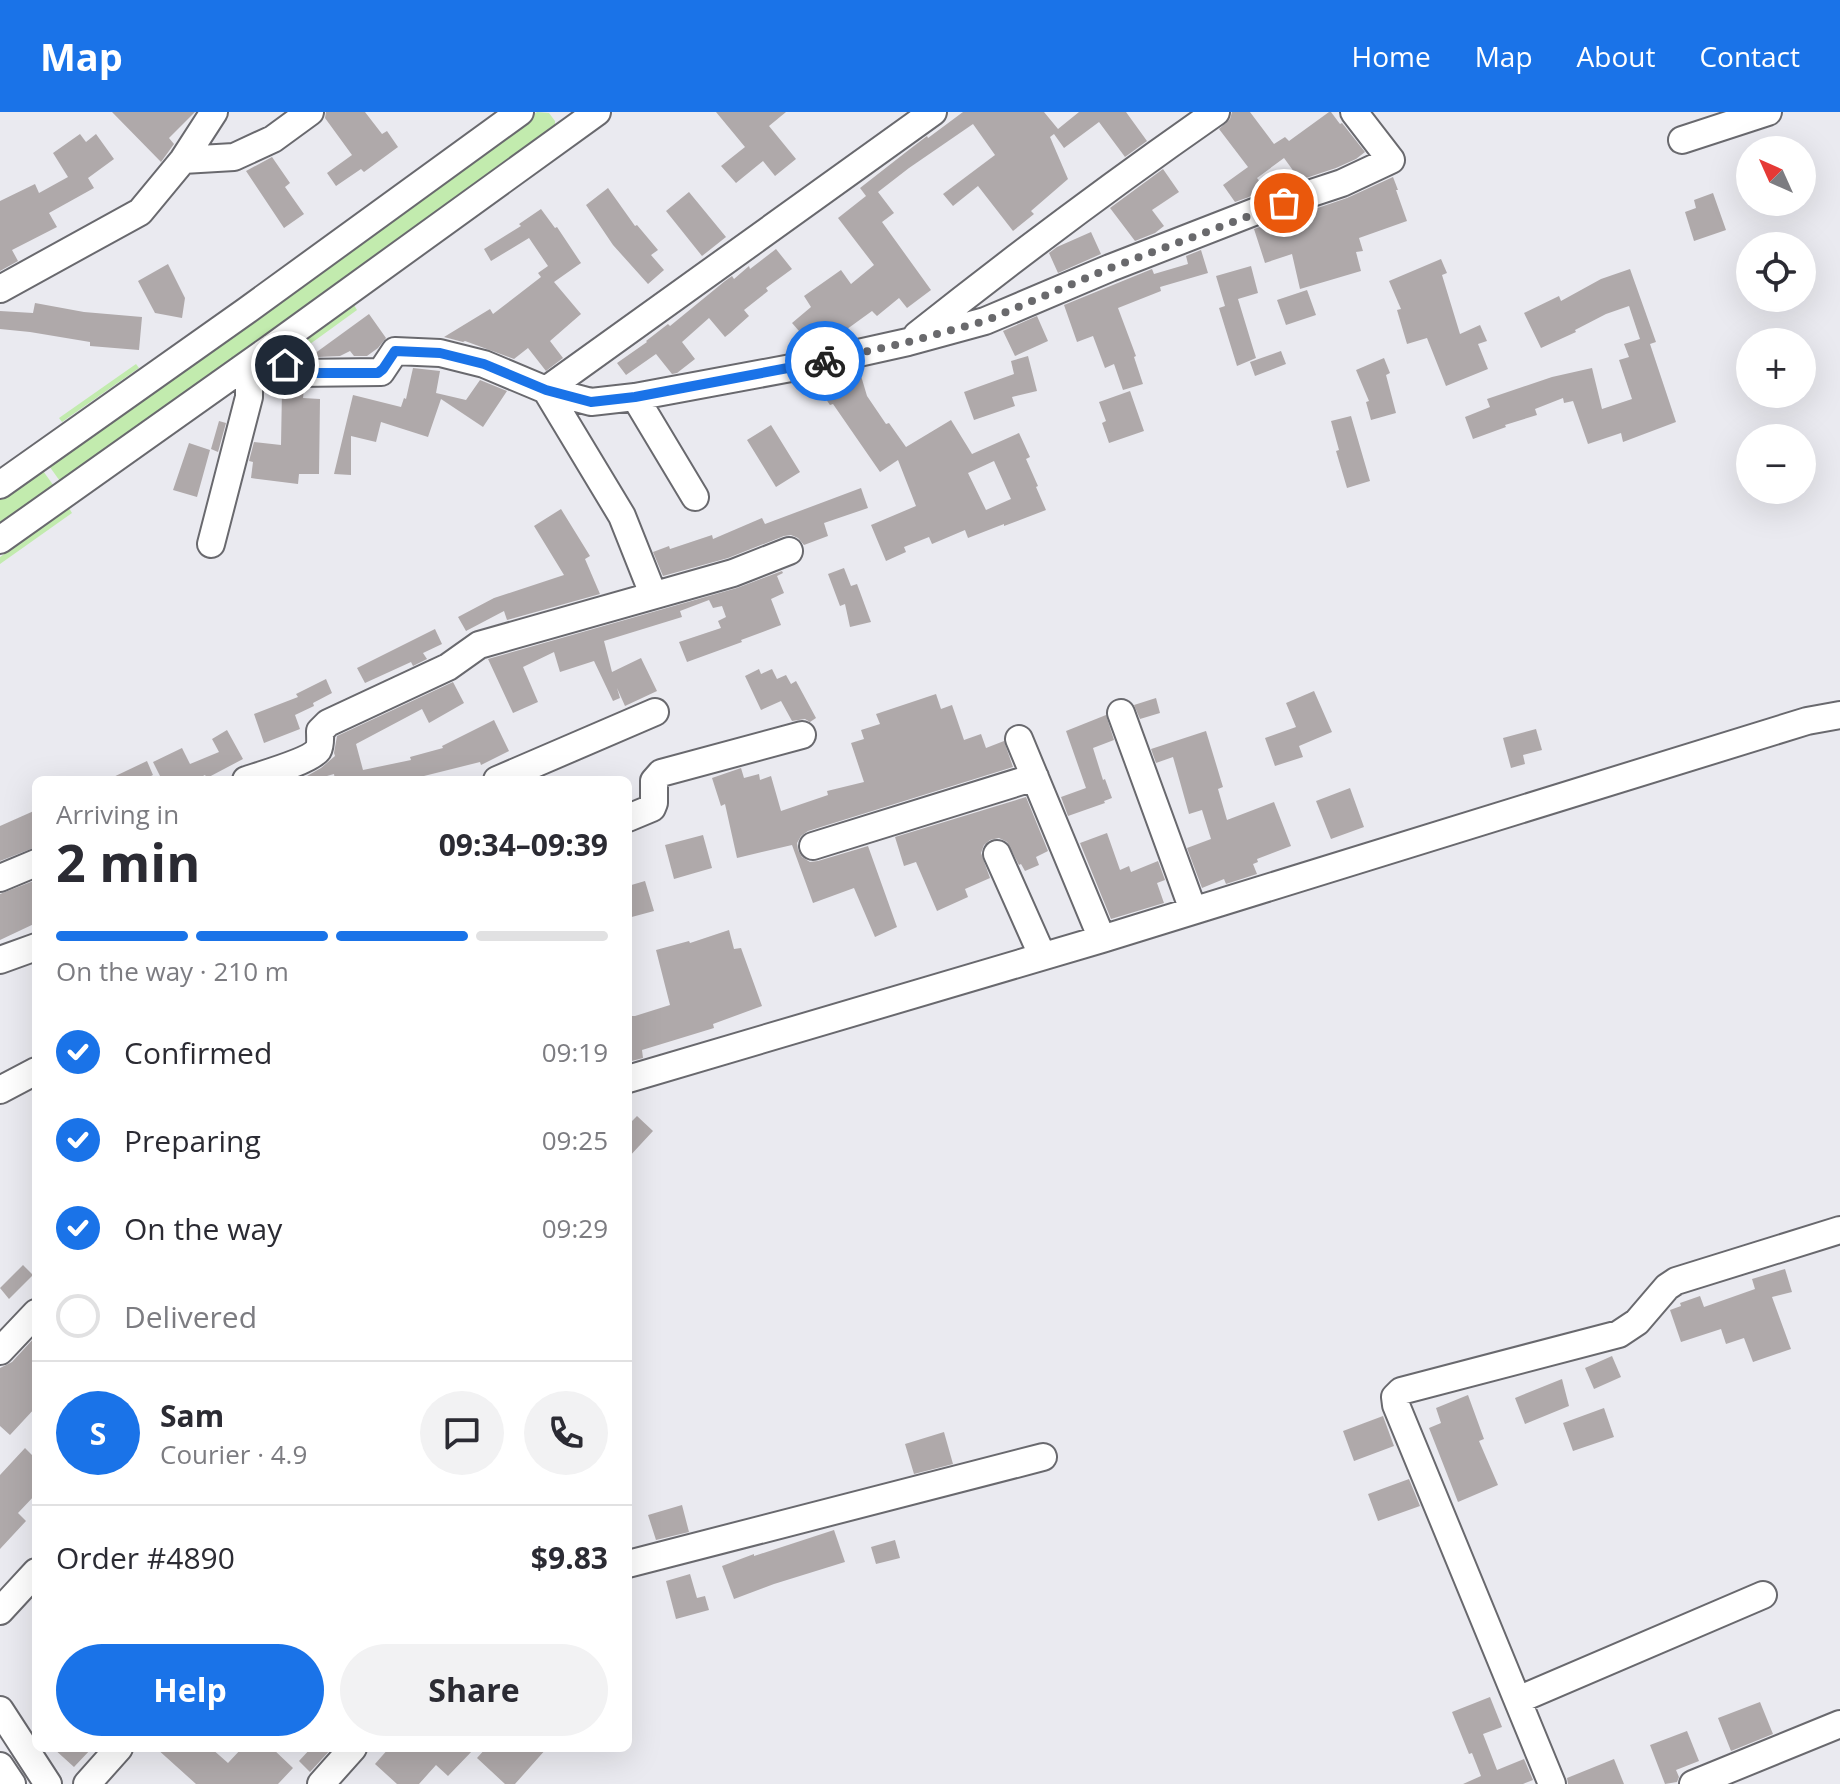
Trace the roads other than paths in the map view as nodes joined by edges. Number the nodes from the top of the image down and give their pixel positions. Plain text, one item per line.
1 (214, 112) edge
2 (310, 112) edge
3 (520, 112) edge
4 (597, 112) edge
5 (933, 112) edge
6 (1216, 112) edge
7 (1354, 112) edge
8 (1768, 112) edge
9 (569, 120) edge
10 (1682, 140) dead end
11 (183, 160) junction
12 (0, 289) edge
13 (908, 342) junction
14 (272, 347) junction
15 (241, 369) junction
16 (546, 390) junction
17 (635, 397) junction
18 (0, 485) edge
19 (695, 497) dead end
20 (0, 540) edge
21 (211, 544) dead end
22 (789, 551) dead end
23 (653, 594) junction
24 (655, 712) dead end
25 (1121, 713) dead end
26 (1840, 715) edge
27 (802, 735) dead end
28 (1019, 739) dead end
29 (257, 776) edge
30 (506, 776) edge
31 (1035, 777) junction
32 (632, 816) edge
33 (813, 846) dead end
34 (997, 854) dead end
35 (32, 865) edge
36 (0, 878) edge
37 (1193, 910) junction
38 (1102, 939) junction
39 (32, 948) edge
40 (1042, 955) junction
41 (0, 960) edge
42 (32, 1073) edge
43 (632, 1078) edge
44 (0, 1090) edge
45 (1840, 1230) edge
46 (32, 1317) edge
47 (0, 1351) edge
48 (1043, 1457) dead end
49 (632, 1563) edge
50 (32, 1576) edge
51 (1763, 1595) dead end
52 (0, 1611) edge
53 (1518, 1700) junction
54 (0, 1710) edge
55 (1840, 1724) edge
56 (115, 1752) edge
57 (349, 1752) edge
58 (0, 1766) edge
59 (12, 1784) edge
60 (48, 1784) edge
61 (87, 1784) edge
62 (321, 1784) edge
63 (1552, 1784) edge
64 (1693, 1784) edge

1 - 11 street
2 - 11 street
3 - 18 street
4 - 9 street
5 - 16 street
6 - 13 street
7 - 13 street
8 - 10 street
9 - 14 street
11 - 12 street
13 - 17 street
14 - 15 street
14 - 16 street
15 - 20 street
15 - 21 street
16 - 17 street
16 - 23 street
17 - 19 street
22 - 23 street
23 - 29 street
24 - 30 street
25 - 37 street
26 - 37 street
27 - 32 street
28 - 31 street
31 - 33 street
31 - 38 street
34 - 40 street
35 - 36 street
37 - 38 street
38 - 40 street
39 - 41 street
40 - 43 street
42 - 44 street
45 - 53 street
46 - 47 street
48 - 49 street
50 - 52 street
51 - 53 street
53 - 63 street
54 - 60 street
55 - 64 street
56 - 61 street
57 - 62 street
58 - 59 street

